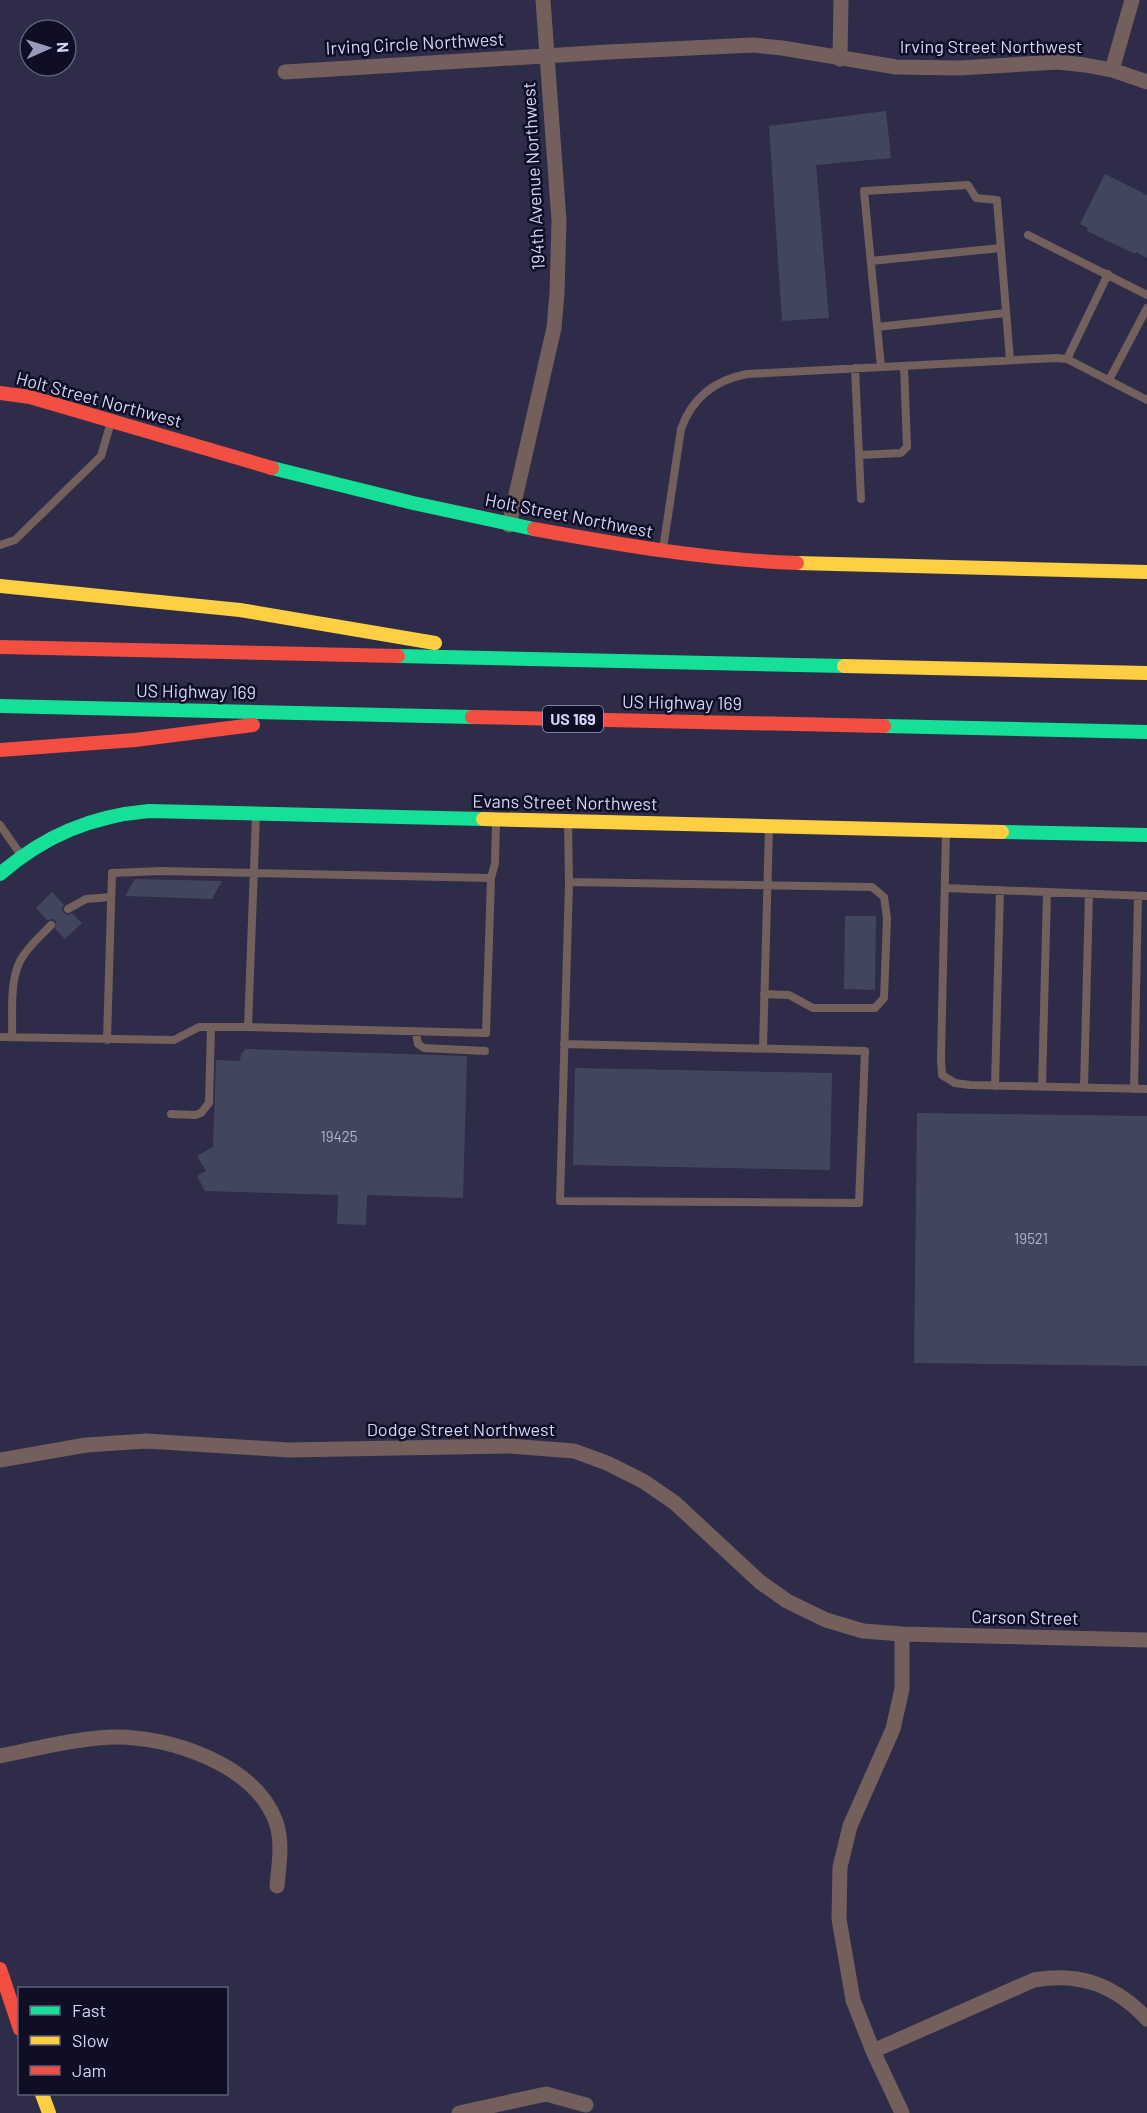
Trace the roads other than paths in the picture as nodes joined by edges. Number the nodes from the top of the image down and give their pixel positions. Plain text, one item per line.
1 (543, 0) edge
2 (841, 0) edge
3 (1132, 0) edge
4 (547, 56) junction
5 (840, 59) junction
6 (1112, 70) junction
7 (285, 72) dead end
8 (1147, 81) edge
9 (1028, 235) dead end
10 (1001, 248) junction
11 (871, 261) junction
12 (1108, 274) junction
13 (1147, 295) edge
14 (1147, 308) edge
15 (1006, 313) junction
16 (878, 327) junction
17 (1067, 359) junction
18 (1010, 360) junction
19 (904, 366) junction
20 (881, 367) junction
21 (855, 368) junction
22 (1109, 380) junction
23 (0, 393) edge
24 (1147, 400) edge
25 (111, 420) junction
26 (860, 455) junction
27 (861, 499) dead end
28 (510, 525) junction
29 (0, 545) edge
30 (662, 552) junction
31 (1147, 572) edge
32 (0, 586) edge
33 (0, 646) edge
34 (531, 659) junction
35 (1147, 673) edge
36 (0, 706) edge
37 (342, 714) junction
38 (1147, 732) edge
39 (0, 750) edge
40 (256, 814) junction
41 (496, 819) junction
42 (568, 820) junction
43 (0, 825) edge
44 (769, 826) junction
45 (946, 830) junction
46 (1147, 835) edge
47 (22, 857) junction
48 (0, 874) edge
49 (254, 874) junction
50 (491, 878) junction
51 (569, 882) junction
52 (768, 886) junction
53 (945, 888) junction
54 (1000, 890) junction
55 (1047, 892) junction
56 (1089, 894) junction
57 (1143, 896) edge
58 (111, 897) junction
59 (68, 909) dead end
60 (51, 925) dead end
61 (764, 994) junction
62 (211, 1027) junction
63 (248, 1027) junction
64 (416, 1032) junction
65 (0, 1036) edge
66 (12, 1037) junction
67 (106, 1040) junction
68 (564, 1044) junction
69 (763, 1048) junction
70 (485, 1051) dead end
71 (995, 1086) junction
72 (1042, 1087) junction
73 (1084, 1088) junction
74 (1134, 1089) junction
75 (1147, 1089) edge
76 (171, 1114) dead end
77 (0, 1460) edge
78 (902, 1634) junction
79 (1147, 1640) edge
80 (0, 1756) edge
81 (277, 1886) dead end
82 (0, 1969) edge
83 (1147, 2019) edge
84 (18, 2023) edge
85 (873, 2051) junction
86 (42, 2095) edge
87 (586, 2105) dead end
88 (49, 2113) edge
89 (459, 2113) edge
90 (902, 2113) edge

1 - 4 street, 194th Avenue Northwest
2 - 5 street
3 - 6 street
4 - 5 street, Irving Street Northwest
4 - 7 street, Irving Circle Northwest
4 - 28 street, 194th Avenue Northwest
5 - 6 street, Irving Street Northwest
6 - 8 street, Irving Street Northwest
9 - 12 lane
10 - 11 lane
10 - 11 lane
10 - 15 lane
11 - 16 lane
12 - 13 lane
12 - 17 lane
14 - 22 lane
15 - 16 lane
15 - 18 lane
16 - 20 lane
17 - 18 lane
17 - 22 lane
18 - 19 lane
19 - 20 lane
19 - 26 lane
20 - 21 lane
21 - 26 lane
21 - 30 lane
22 - 24 lane
23 - 25 main road, Holt Street Northwest
25 - 28 main road, Holt Street Northwest
25 - 29 lane
26 - 27 lane
28 - 30 main road, Holt Street Northwest
30 - 31 main road, Holt Street Northwest
32 - 34 main road
33 - 34 main road
34 - 35 main road
36 - 37 main road, US Highway 169 / US 169
37 - 38 main road, US Highway 169 / US 169
37 - 39 main road
40 - 41 main road, Evans Street Northwest
40 - 47 main road, Evans Street Northwest
40 - 49 lane
41 - 42 main road, Evans Street Northwest
41 - 50 lane
42 - 44 main road, Evans Street Northwest
42 - 51 lane
43 - 47 lane
44 - 45 main road, Evans Street Northwest
44 - 52 lane
45 - 46 main road, Evans Street Northwest
45 - 53 lane
47 - 48 main road, Evans Street Northwest
49 - 50 lane
49 - 58 lane
49 - 63 lane
50 - 64 lane
51 - 52 lane
51 - 68 lane
52 - 61 lane
52 - 61 lane
53 - 54 lane
53 - 71 lane
54 - 55 lane
54 - 71 lane
55 - 56 lane
55 - 72 lane
56 - 57 lane
56 - 73 lane
57 - 74 lane
58 - 59 lane
58 - 67 lane
60 - 66 lane
61 - 69 lane
62 - 63 lane
62 - 67 lane
62 - 76 lane
63 - 64 lane
64 - 70 lane
65 - 66 lane
66 - 67 lane
68 - 69 lane
68 - 69 lane
71 - 72 lane
72 - 73 lane
73 - 74 lane
74 - 75 lane
77 - 78 street, Dodge Street Northwest
78 - 79 street, Carson Street
78 - 85 street
80 - 81 street
82 - 84 main road
83 - 85 street
85 - 90 street
86 - 88 main road
87 - 89 street

